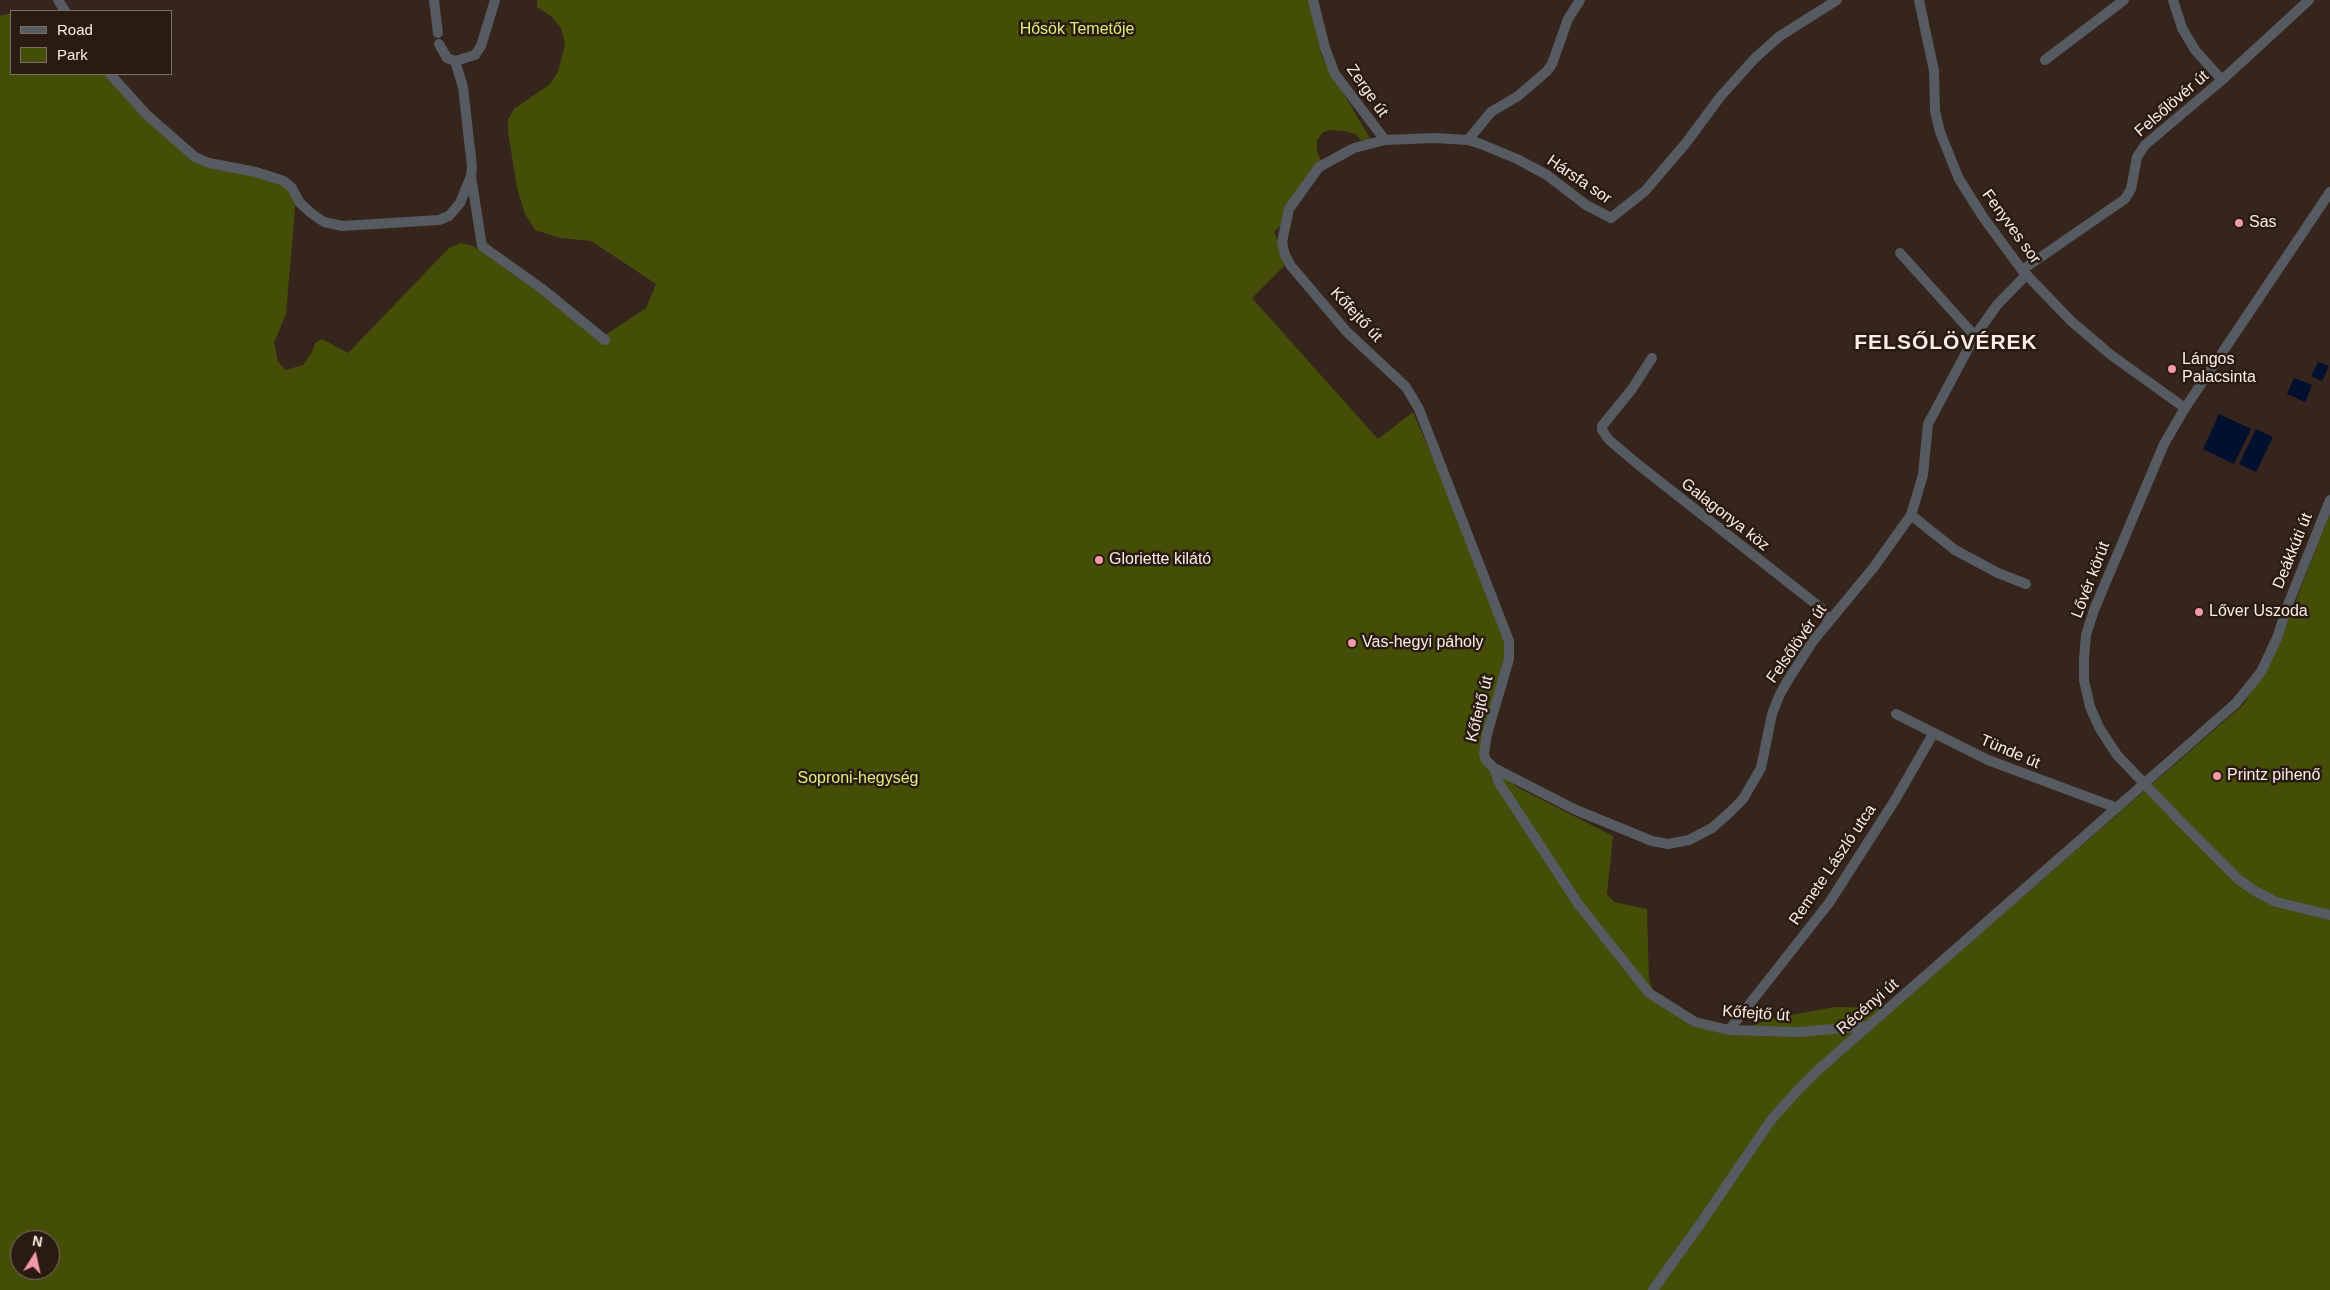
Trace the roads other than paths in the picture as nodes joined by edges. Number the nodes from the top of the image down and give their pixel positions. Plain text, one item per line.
1 (434, 0) edge
2 (495, 0) edge
3 (1313, 0) edge
4 (1580, 0) edge
5 (1837, 0) edge
6 (1919, 0) edge
7 (2124, 0) edge
8 (2173, 0) edge
9 (2309, 0) edge
10 (2045, 60) dead end
11 (455, 61) junction
12 (111, 75) edge
13 (2222, 80) junction
14 (1385, 140) junction
15 (1468, 140) junction
16 (1342, 154) joint
17 (471, 176) junction
18 (2330, 192) edge
19 (1900, 253) dead end
20 (2024, 273) junction
21 (1975, 336) junction
22 (605, 340) dead end
23 (1652, 358) dead end
24 (2185, 408) junction
25 (2330, 500) edge
26 (1911, 515) junction
27 (2026, 584) dead end
28 (1829, 621) junction
29 (1896, 714) dead end
30 (1933, 734) junction
31 (1494, 768) junction
32 (2147, 780) junction
33 (2117, 808) junction
34 (2330, 916) edge
35 (1868, 1026) junction
36 (1729, 1030) junction
37 (1653, 1290) edge

1 - 11 street
2 - 11 street
3 - 14 street, Zerge út
4 - 15 street
5 - 15 street, Hársfa sor
6 - 20 street, Fenyves sor
7 - 10 street
8 - 13 street
9 - 13 street, Felsőlövér út
11 - 17 street
12 - 17 street
13 - 20 street, Felsőlövér út
14 - 15 street, Hársfa sor
14 - 16 street, Hársfa sor
16 - 31 street, Kőfejtő út
17 - 22 street
18 - 24 street, Lővér körút
19 - 21 street
20 - 21 street, Felsőlövér út
20 - 24 street, Fenyves sor
21 - 26 street, Felsőlövér út
23 - 28 street, Galagonya köz
24 - 32 street, Lővér körút
25 - 32 street, Deákkúti út
26 - 27 street
26 - 28 street, Felsőlövér út
28 - 31 street, Felsőlövér út
29 - 30 street, Tünde út
30 - 33 street, Tünde út
30 - 36 street, Remete László utca
31 - 36 street, Kőfejtő út
32 - 33 street, Récényi út
32 - 34 street, Lővér körút
33 - 35 street, Récényi út
35 - 36 street, Kőfejtő út
35 - 37 street, Récényi út

